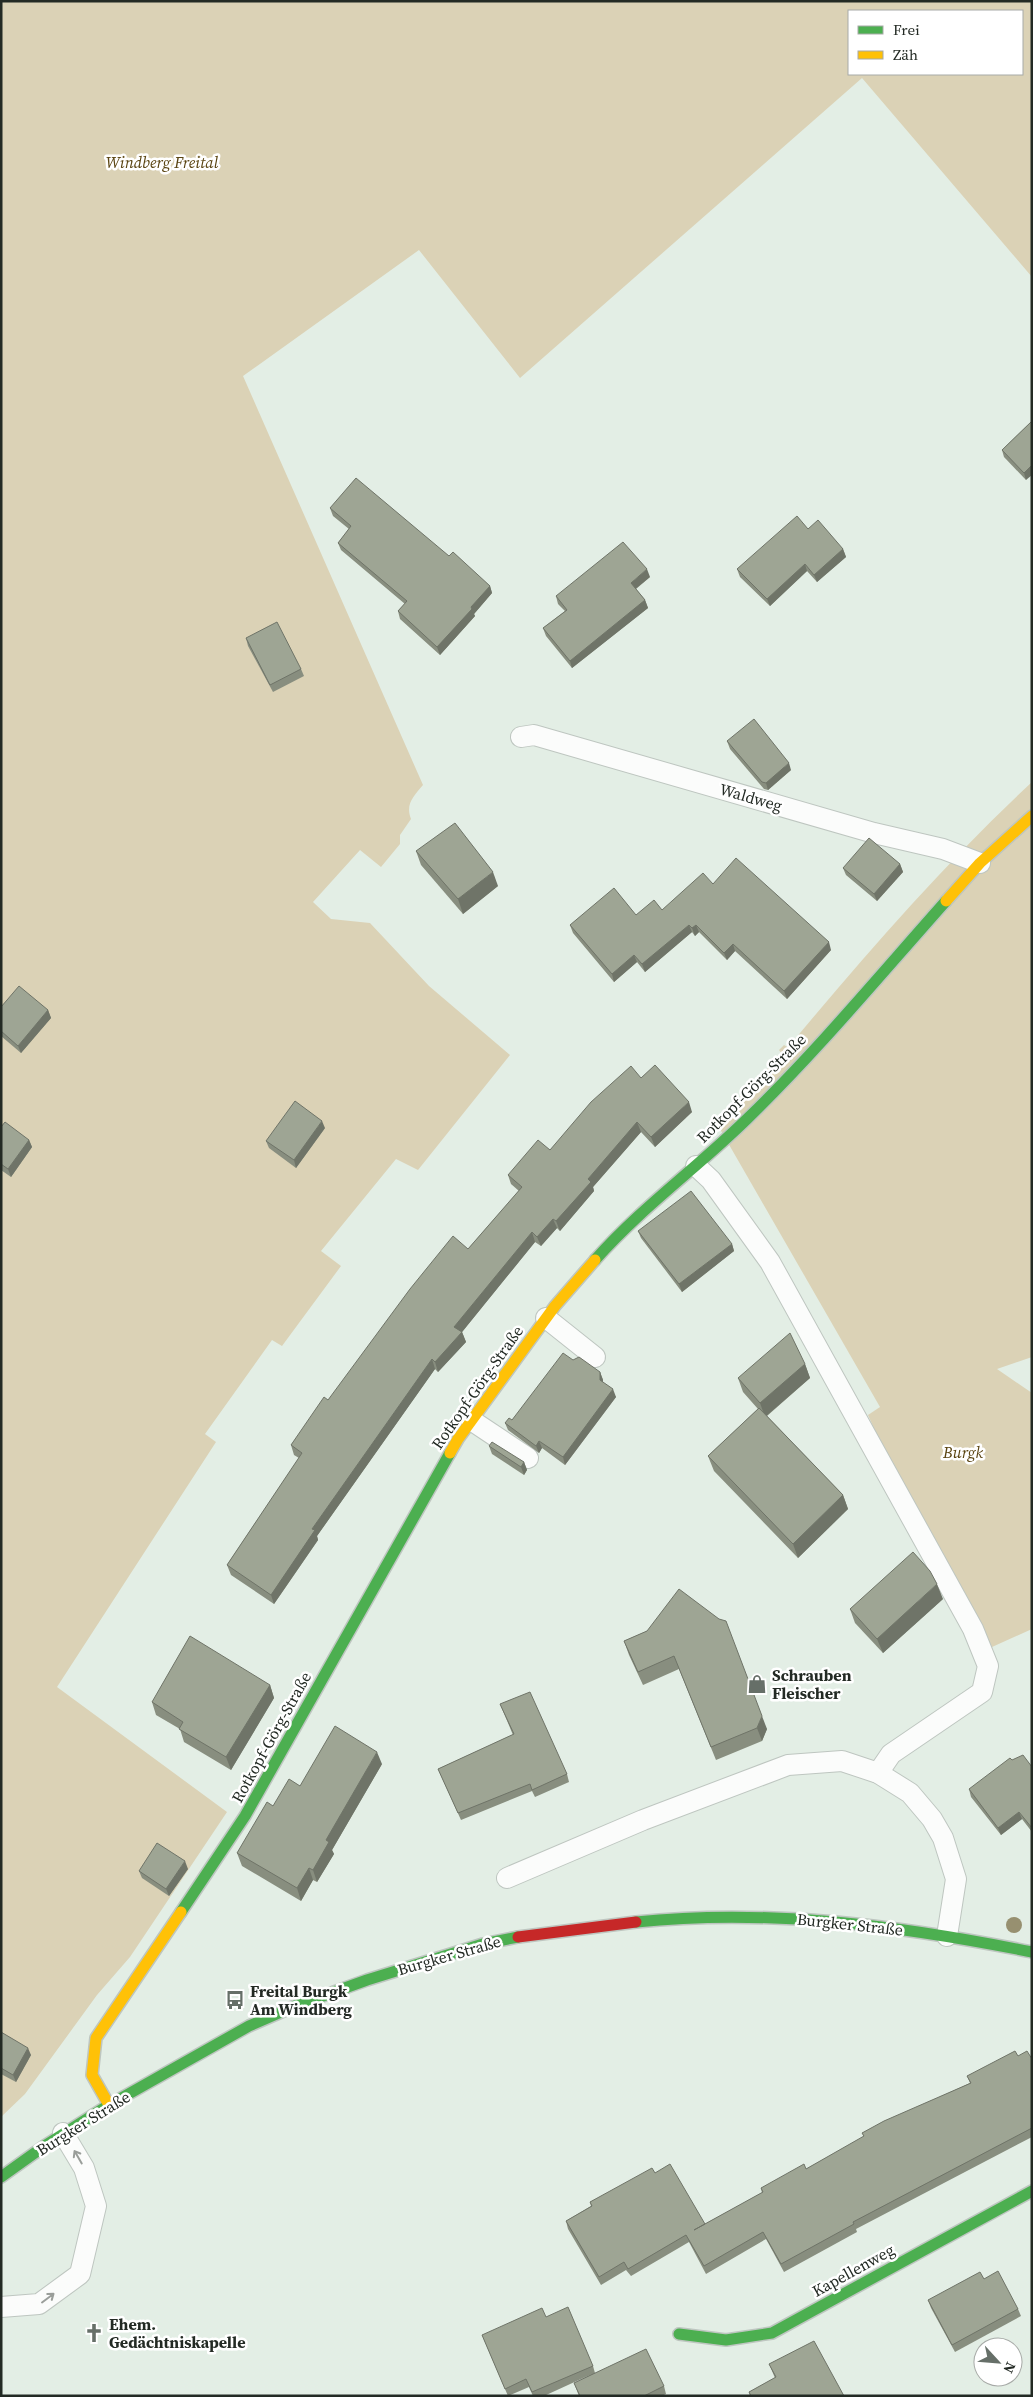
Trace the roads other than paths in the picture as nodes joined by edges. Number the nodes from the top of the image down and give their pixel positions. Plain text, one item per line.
1 (521, 736) dead end
2 (1032, 816) edge
3 (980, 863) junction
4 (696, 1166) junction
5 (546, 1318) junction
6 (595, 1357) dead end
7 (471, 1420) junction
8 (528, 1458) dead end
9 (878, 1773) junction
10 (507, 1878) dead end
11 (948, 1936) junction
12 (1032, 1952) edge
13 (109, 2105) junction
14 (63, 2133) junction
15 (1, 2177) edge
16 (1032, 2191) edge
17 (1, 2307) edge
18 (679, 2334) dead end

1 - 3 lane, Waldweg
2 - 3 street, Rotkopf-Görg-Straße
3 - 4 street, Rotkopf-Görg-Straße
4 - 5 street, Rotkopf-Görg-Straße
4 - 9 lane
5 - 6 lane
5 - 7 street, Rotkopf-Görg-Straße
7 - 8 lane
7 - 13 street, Rotkopf-Görg-Straße
9 - 10 lane
9 - 11 lane
11 - 12 street, Burgker Straße
11 - 13 street, Burgker Straße
13 - 14 street, Burgker Straße
14 - 15 street, Burgker Straße
17 -> 14 lane
16 - 18 street, Kapellenweg

